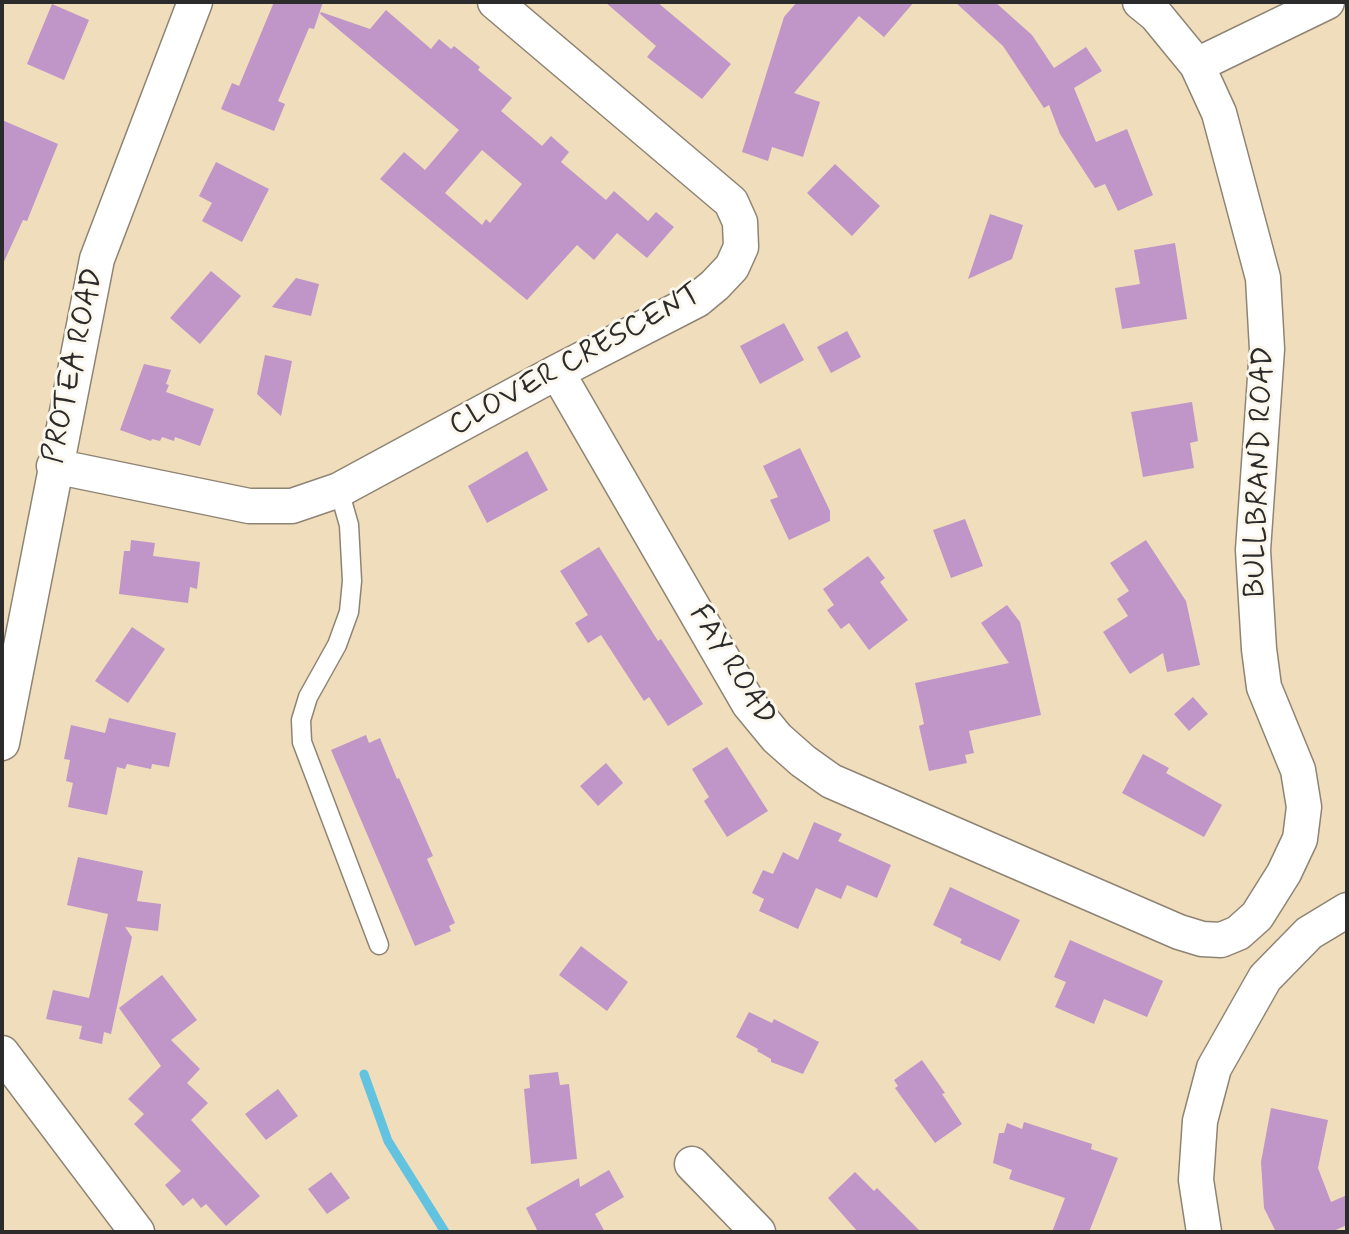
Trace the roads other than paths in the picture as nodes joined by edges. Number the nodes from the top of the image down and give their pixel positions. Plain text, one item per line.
1 (195, 2) edge
2 (495, 2) edge
3 (1140, 2) edge
4 (1327, 2) edge
5 (1197, 65) junction
6 (557, 372) junction
7 (54, 466) junction
8 (339, 490) junction
9 (2, 743) edge
10 (1347, 910) edge
11 (1179, 932) joint
12 (379, 945) dead end
13 (2, 1053) edge
14 (692, 1164) dead end
15 (137, 1232) edge
16 (758, 1232) edge
17 (1204, 1232) edge

1 - 7 street, PROTEA ROAD
2 - 6 street, CLOVER CRESCENT
3 - 5 street, BULLBRAND ROAD
4 - 5 street
5 - 11 street, BULLBRAND ROAD
6 - 8 street, CLOVER CRESCENT
6 - 11 street, FAY ROAD
7 - 8 street, CLOVER CRESCENT
7 - 9 street, PROTEA ROAD
8 - 12 lane
10 - 17 street
13 - 15 street
14 - 16 street

